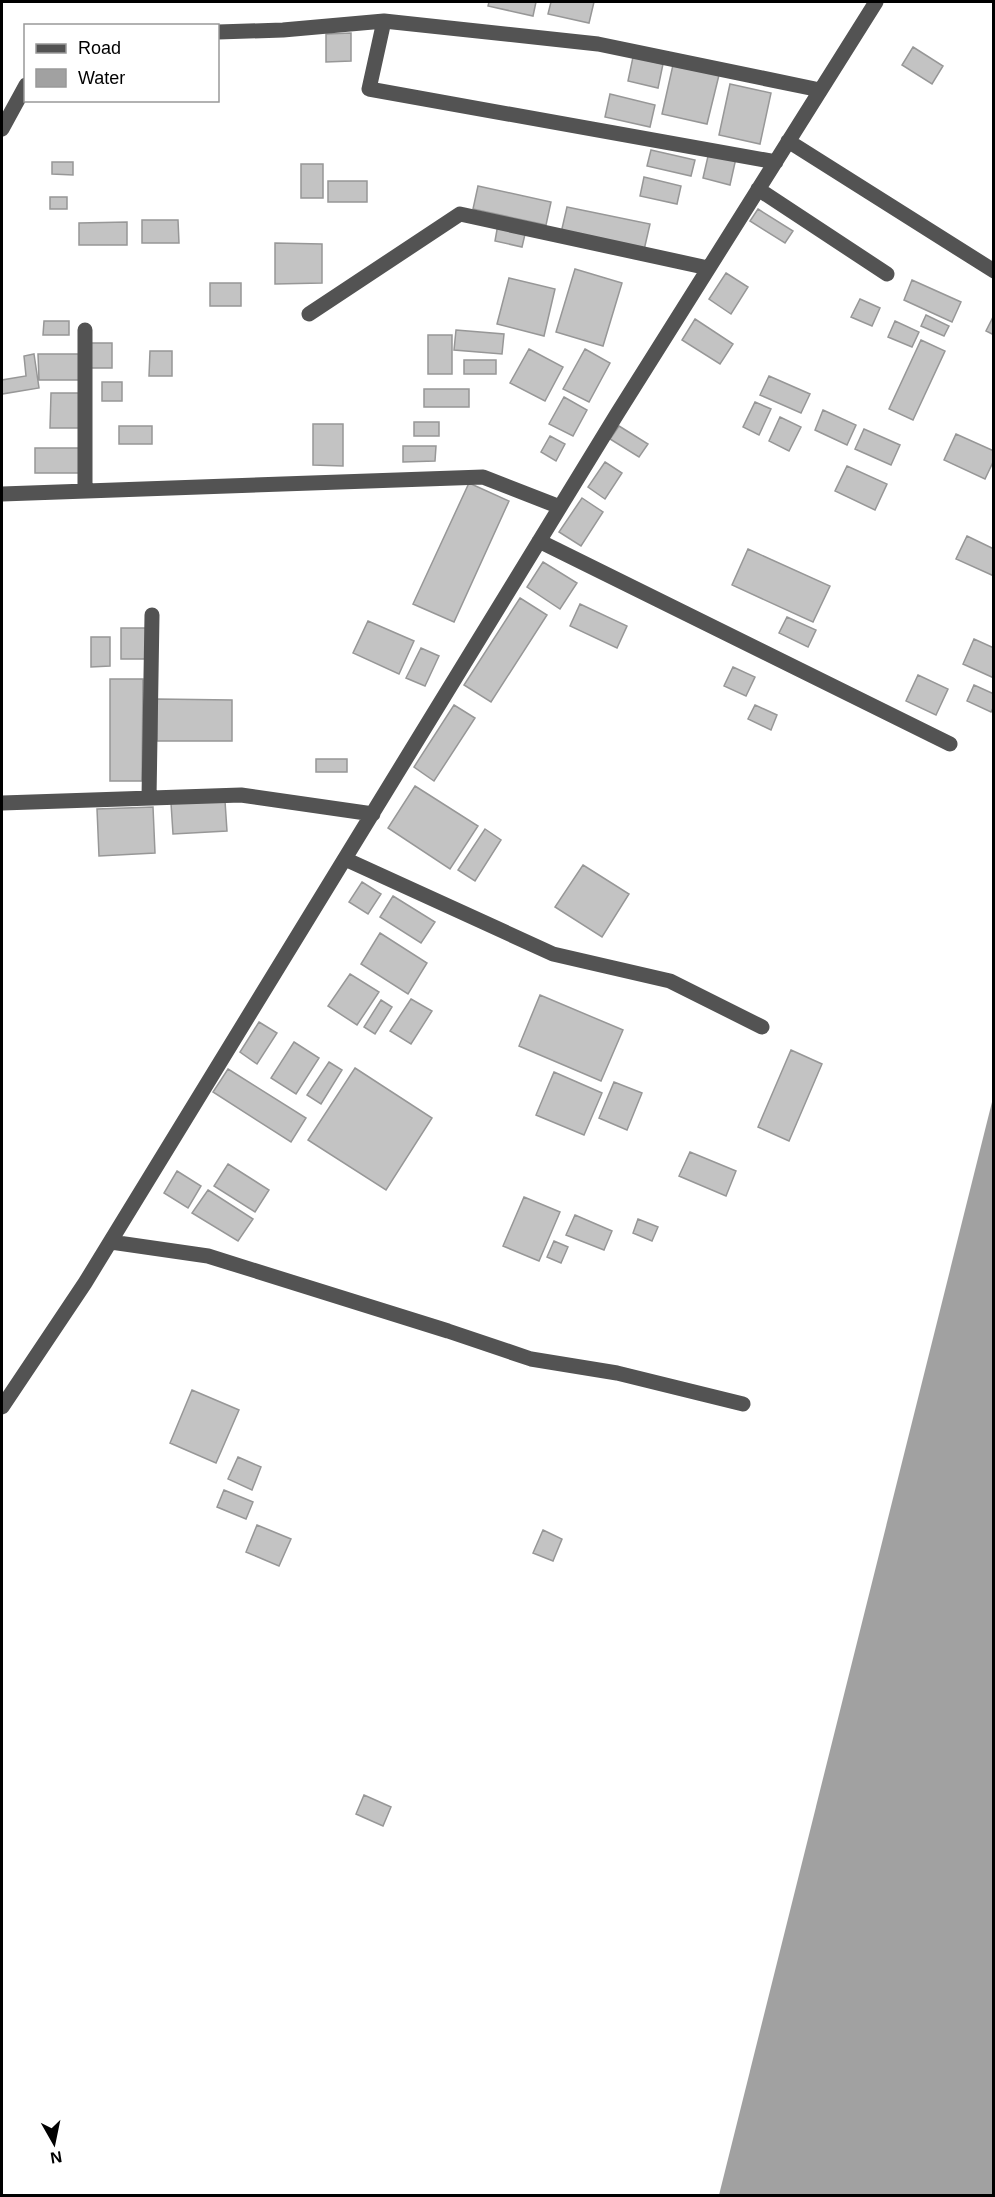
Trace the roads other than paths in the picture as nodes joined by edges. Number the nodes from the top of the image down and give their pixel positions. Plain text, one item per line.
1 (876, 2) edge
2 (384, 21) junction
3 (219, 32) edge
4 (24, 89) edge
5 (820, 90) junction
6 (2, 129) edge
7 (788, 141) junction
8 (776, 162) junction
9 (758, 189) junction
10 (708, 268) junction
11 (993, 271) edge
12 (888, 274) dead end
13 (309, 314) dead end
14 (85, 330) dead end
15 (85, 490) junction
16 (2, 494) edge
17 (560, 507) junction
18 (539, 541) junction
19 (152, 615) dead end
20 (950, 744) dead end
21 (149, 798) junction
22 (2, 803) edge
23 (373, 814) junction
24 (345, 859) junction
25 (762, 1027) dead end
26 (111, 1242) junction
27 (743, 1404) dead end
28 (2, 1407) edge

1 - 5 street
2 - 3 street
2 - 5 street
2 - 8 street
4 - 6 street
5 - 7 street
7 - 8 street
7 - 11 street
8 - 9 street
9 - 10 street
9 - 12 street
10 - 13 street
10 - 17 street
14 - 15 street
15 - 16 street
15 - 17 street
17 - 18 street
18 - 20 street
18 - 23 street
19 - 21 street
21 - 22 street
21 - 23 street
23 - 24 street
24 - 25 street
24 - 26 street
26 - 27 street
26 - 28 street

